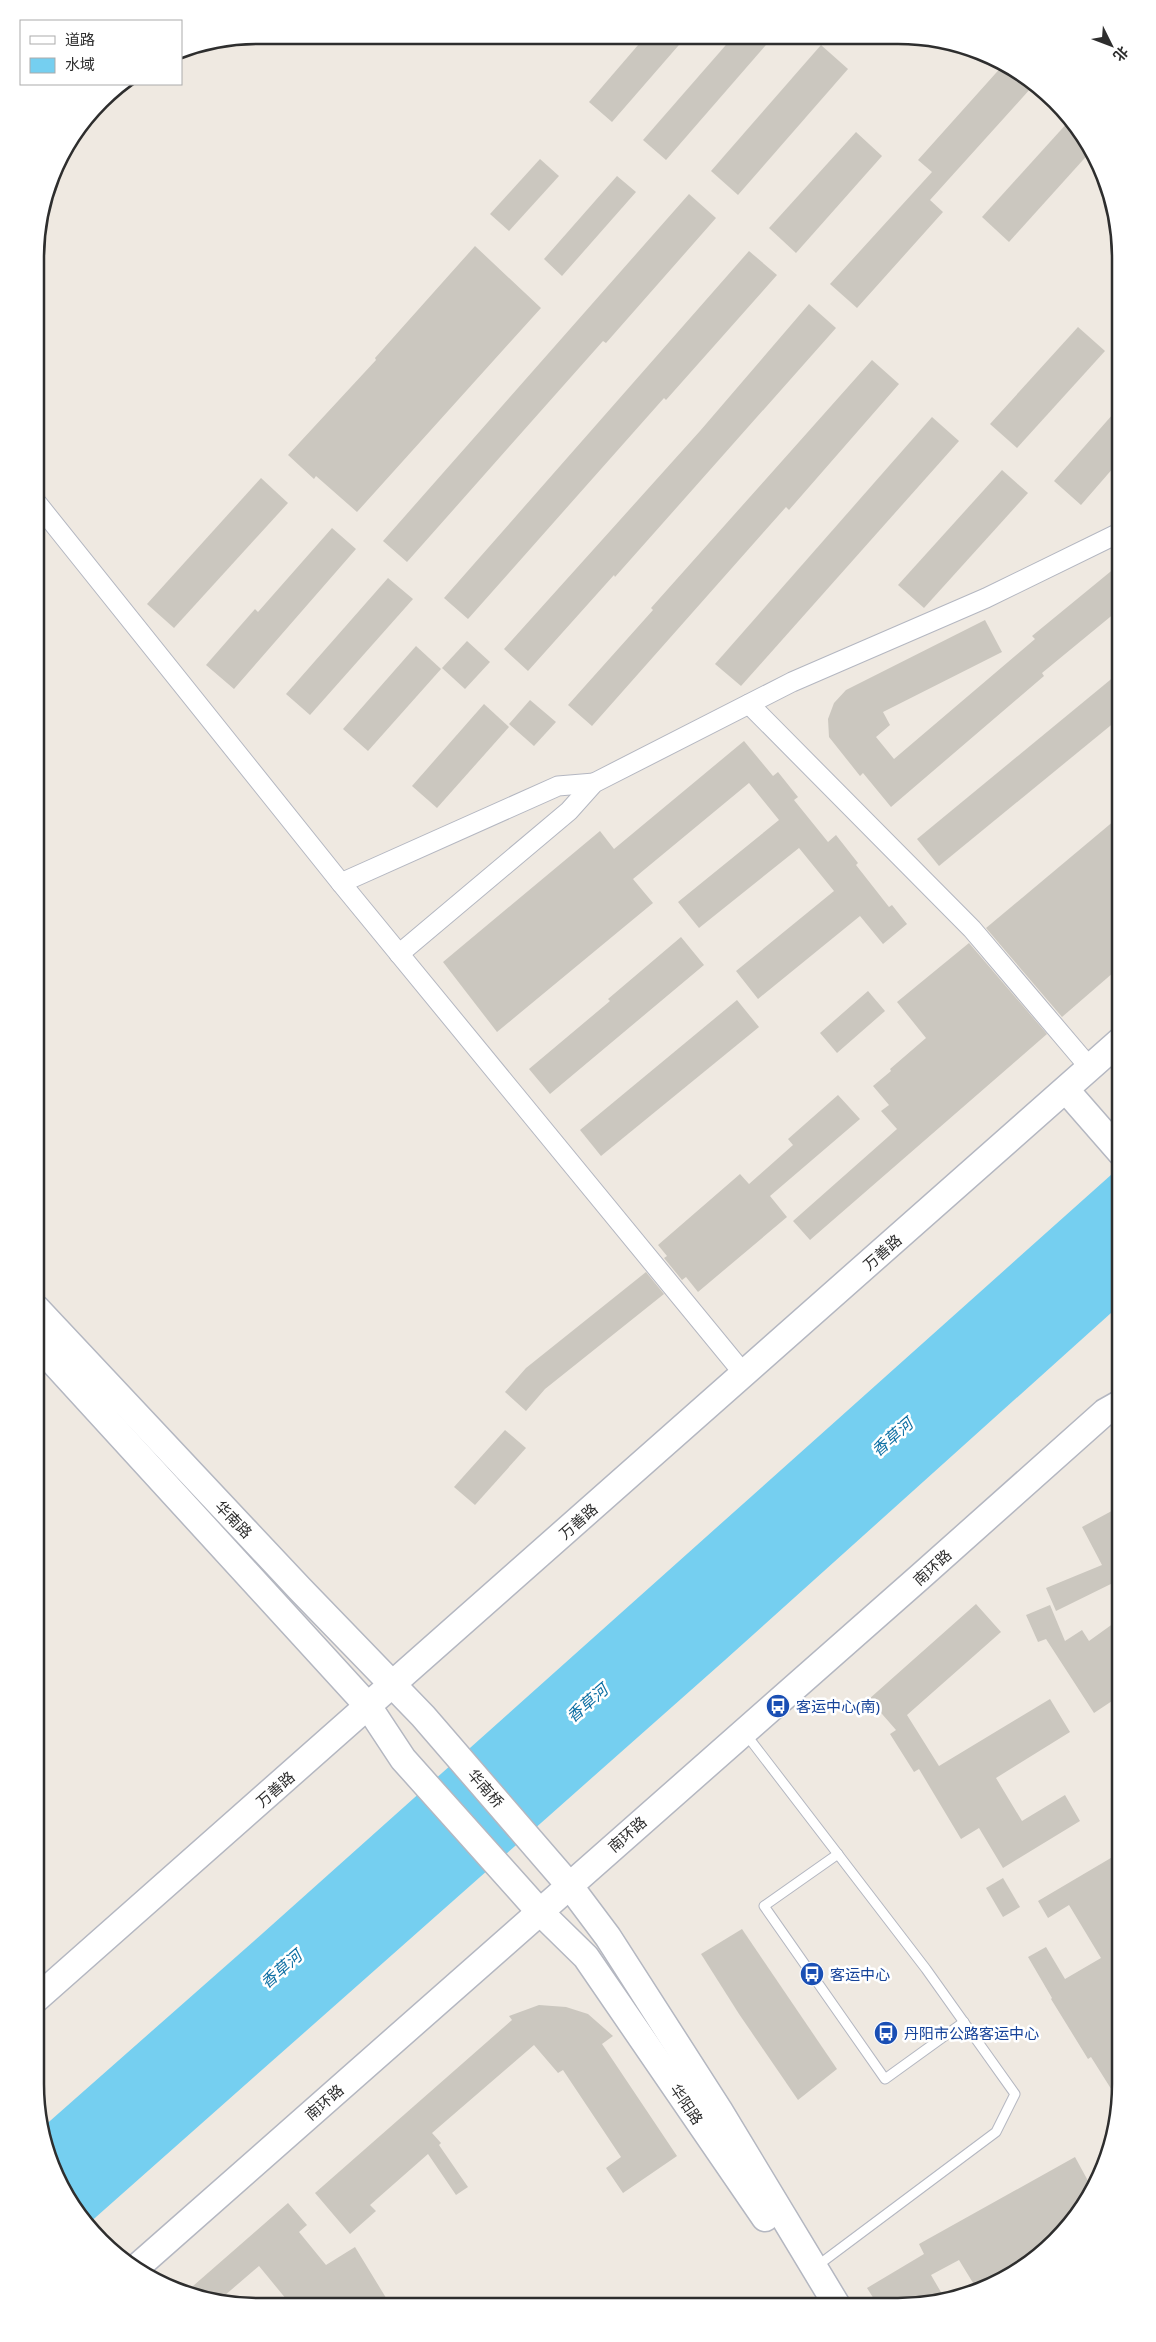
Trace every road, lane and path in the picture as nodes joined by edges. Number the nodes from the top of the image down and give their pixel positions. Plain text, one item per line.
1 (44, 512) edge
2 (1112, 536) edge
3 (749, 704) junction
4 (594, 783) junction
5 (341, 883) junction
6 (399, 954) junction
7 (1112, 1048) edge
8 (1090, 1068) junction
9 (1066, 1090) junction
10 (1112, 1142) edge
11 (44, 1316) edge
12 (44, 1352) edge
13 (744, 1374) junction
14 (1112, 1408) edge
15 (392, 1685) junction
16 (368, 1706) junction
17 (434, 1728) joint
18 (744, 1732) junction
19 (838, 1854) junction
20 (569, 1885) junction
21 (539, 1911) junction
22 (44, 1992) edge
23 (964, 2022) junction
24 (141, 2263) edge
25 (810, 2271) junction
26 (819, 2298) edge
27 (831, 2298) edge

1 - 5 street
2 - 3 street
3 - 4 street
3 - 8 street
4 - 5 street
4 - 6 street
5 - 6 street
6 - 13 street
7 - 8 main road, 万善路
8 - 9 main road, 万善路
9 - 10 main road
9 - 13 main road, 万善路
11 - 15 main road, 华南路
12 - 16 main road, 华南路
13 - 15 main road, 万善路
14 - 18 main road, 南环路
15 - 16 main road, 万善路
15 - 17 main road, 华南路
16 - 21 main road, 华南路
16 - 22 main road, 万善路
17 - 20 main road, 华南桥
18 - 19 lane
18 - 20 main road, 南环路
19 - 23 lane
19 - 23 lane
20 - 21 main road, 南环路
20 - 25 main road
21 - 24 main road, 南环路
21 - 25 main road, 华阳路
23 - 25 lane
25 - 26 main road, 华阳路
25 - 27 main road

